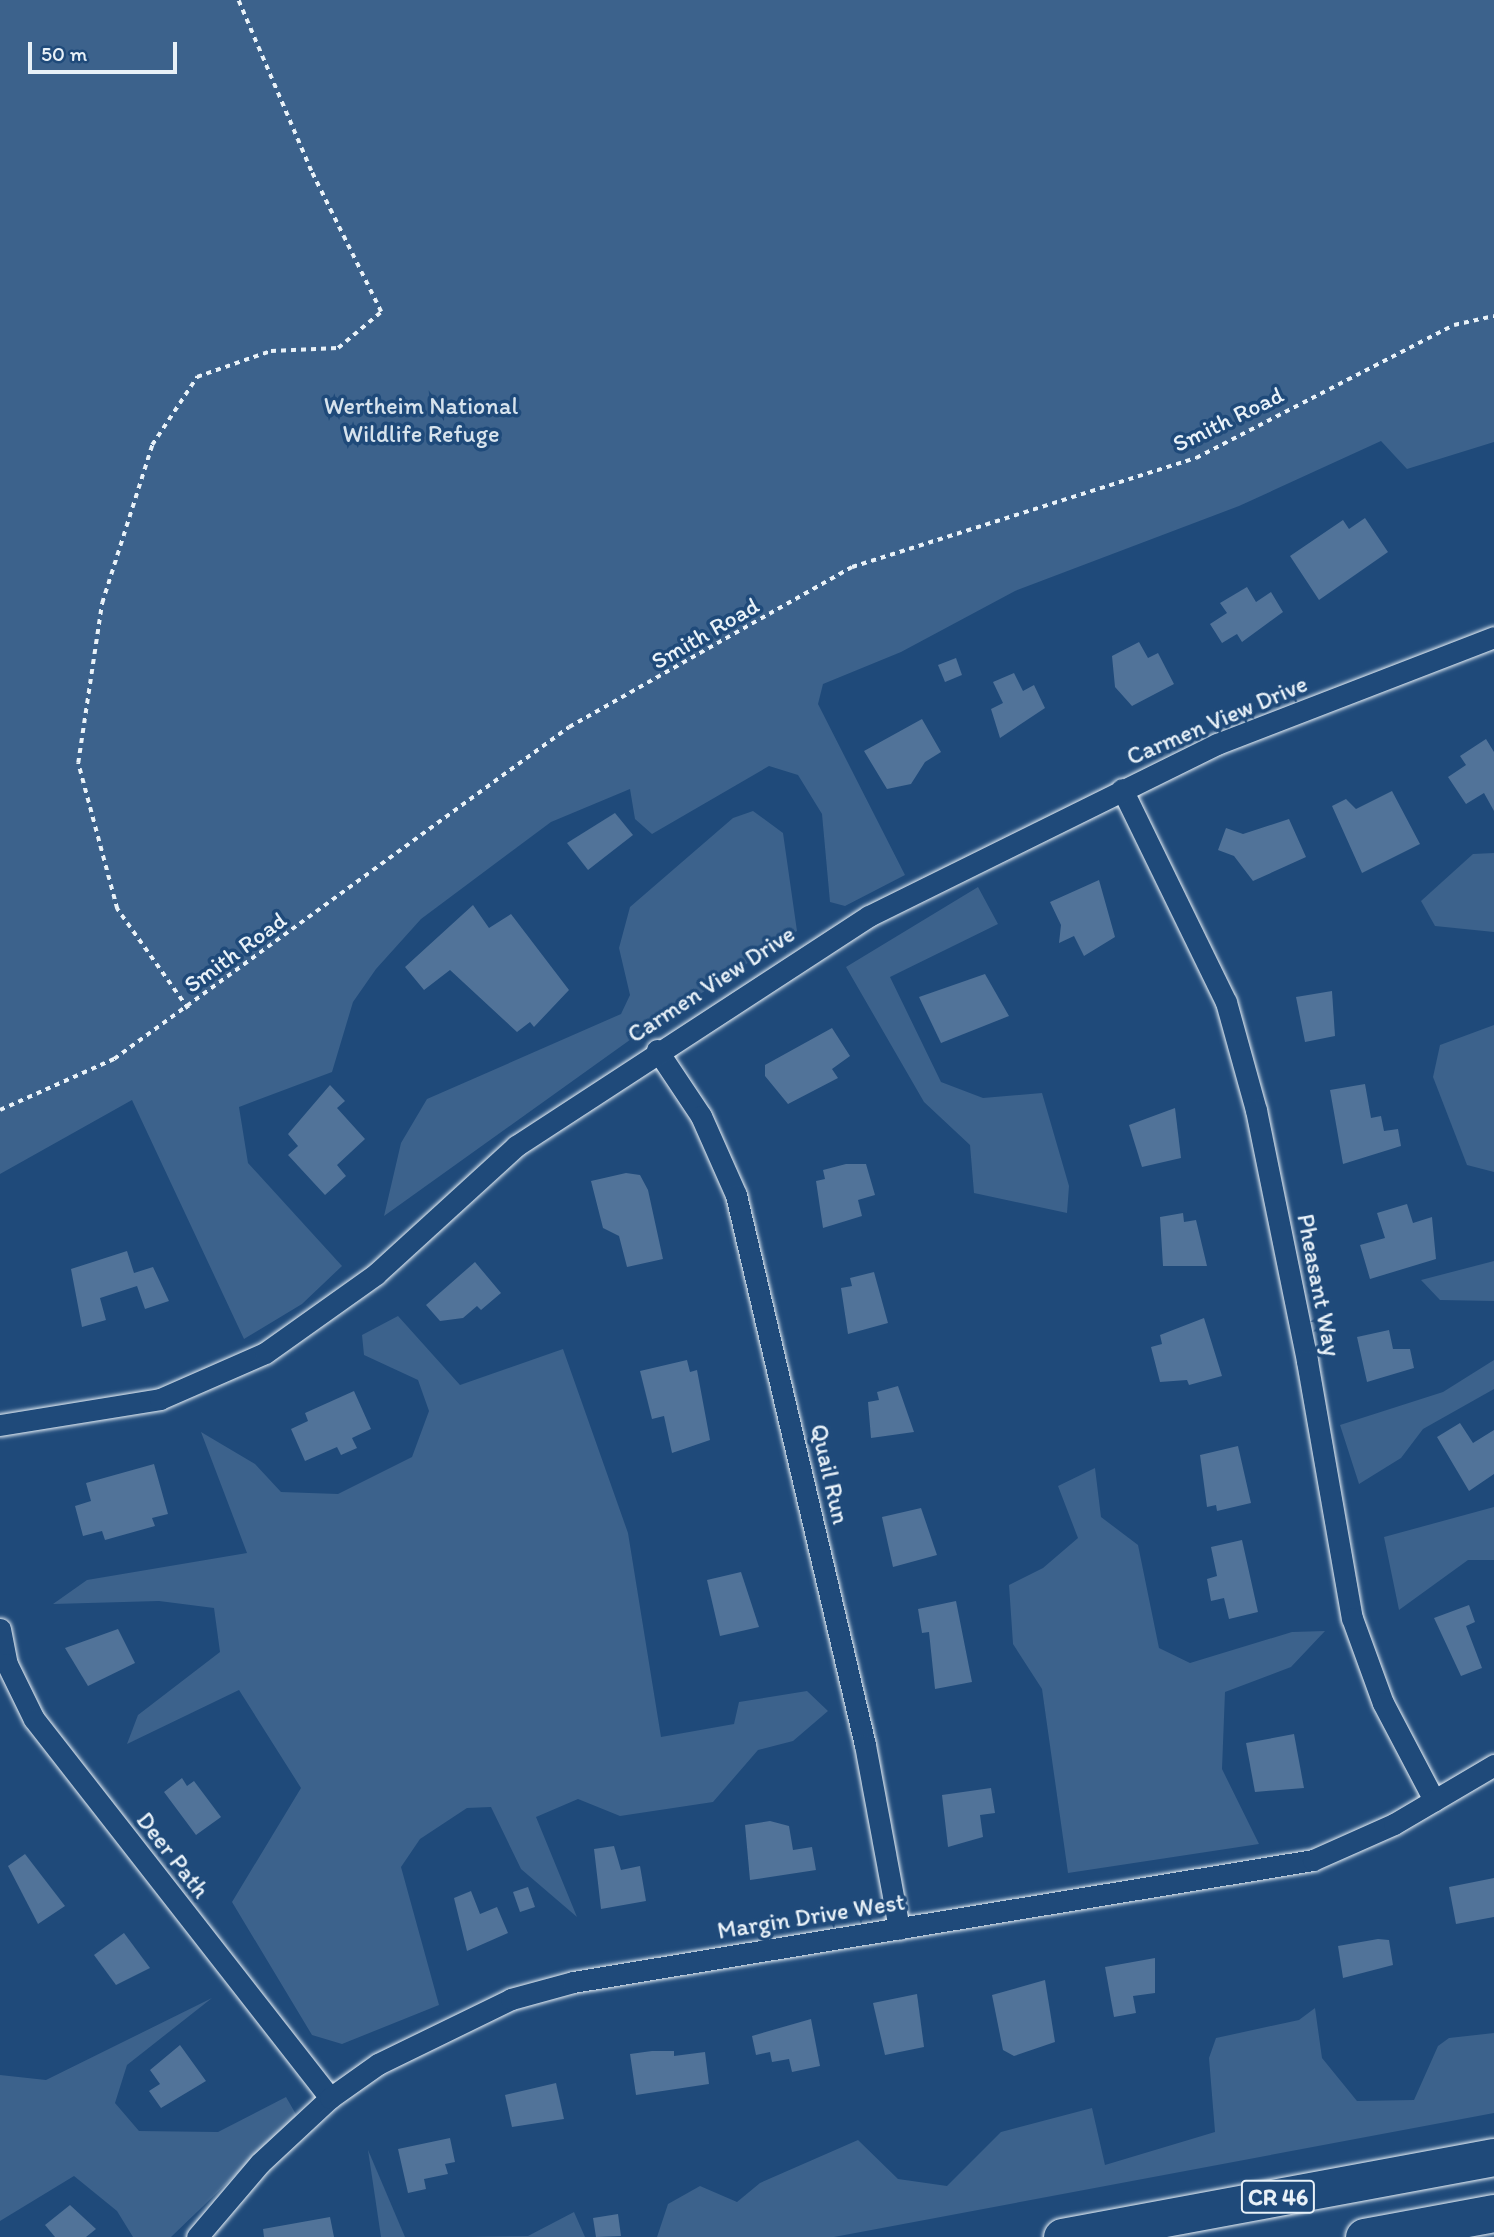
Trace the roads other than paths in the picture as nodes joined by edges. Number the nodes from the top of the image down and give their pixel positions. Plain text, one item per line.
1 (1494, 637) edge
2 (1122, 789) junction
3 (657, 1050) junction
4 (0, 1425) edge
5 (0, 1629) edge
6 (1494, 1765) edge
7 (1434, 1800) junction
8 (899, 1929) junction
9 (330, 2098) junction
10 (1494, 2157) edge
11 (1494, 2213) edge
12 (197, 2237) edge
13 (1062, 2237) edge
14 (1364, 2237) edge

1 - 2 street, Carmen View Drive
2 - 3 street, Carmen View Drive
2 - 7 street, Pheasant Way
3 - 4 street, Carmen View Drive
3 - 8 street, Quail Run
5 - 9 street, Deer Path
6 - 7 street, Margin Drive West
7 - 8 street, Margin Drive West
8 - 9 street, Margin Drive West
9 - 12 street, Margin Drive West
10 - 13 highway, CR 46
11 - 14 highway

